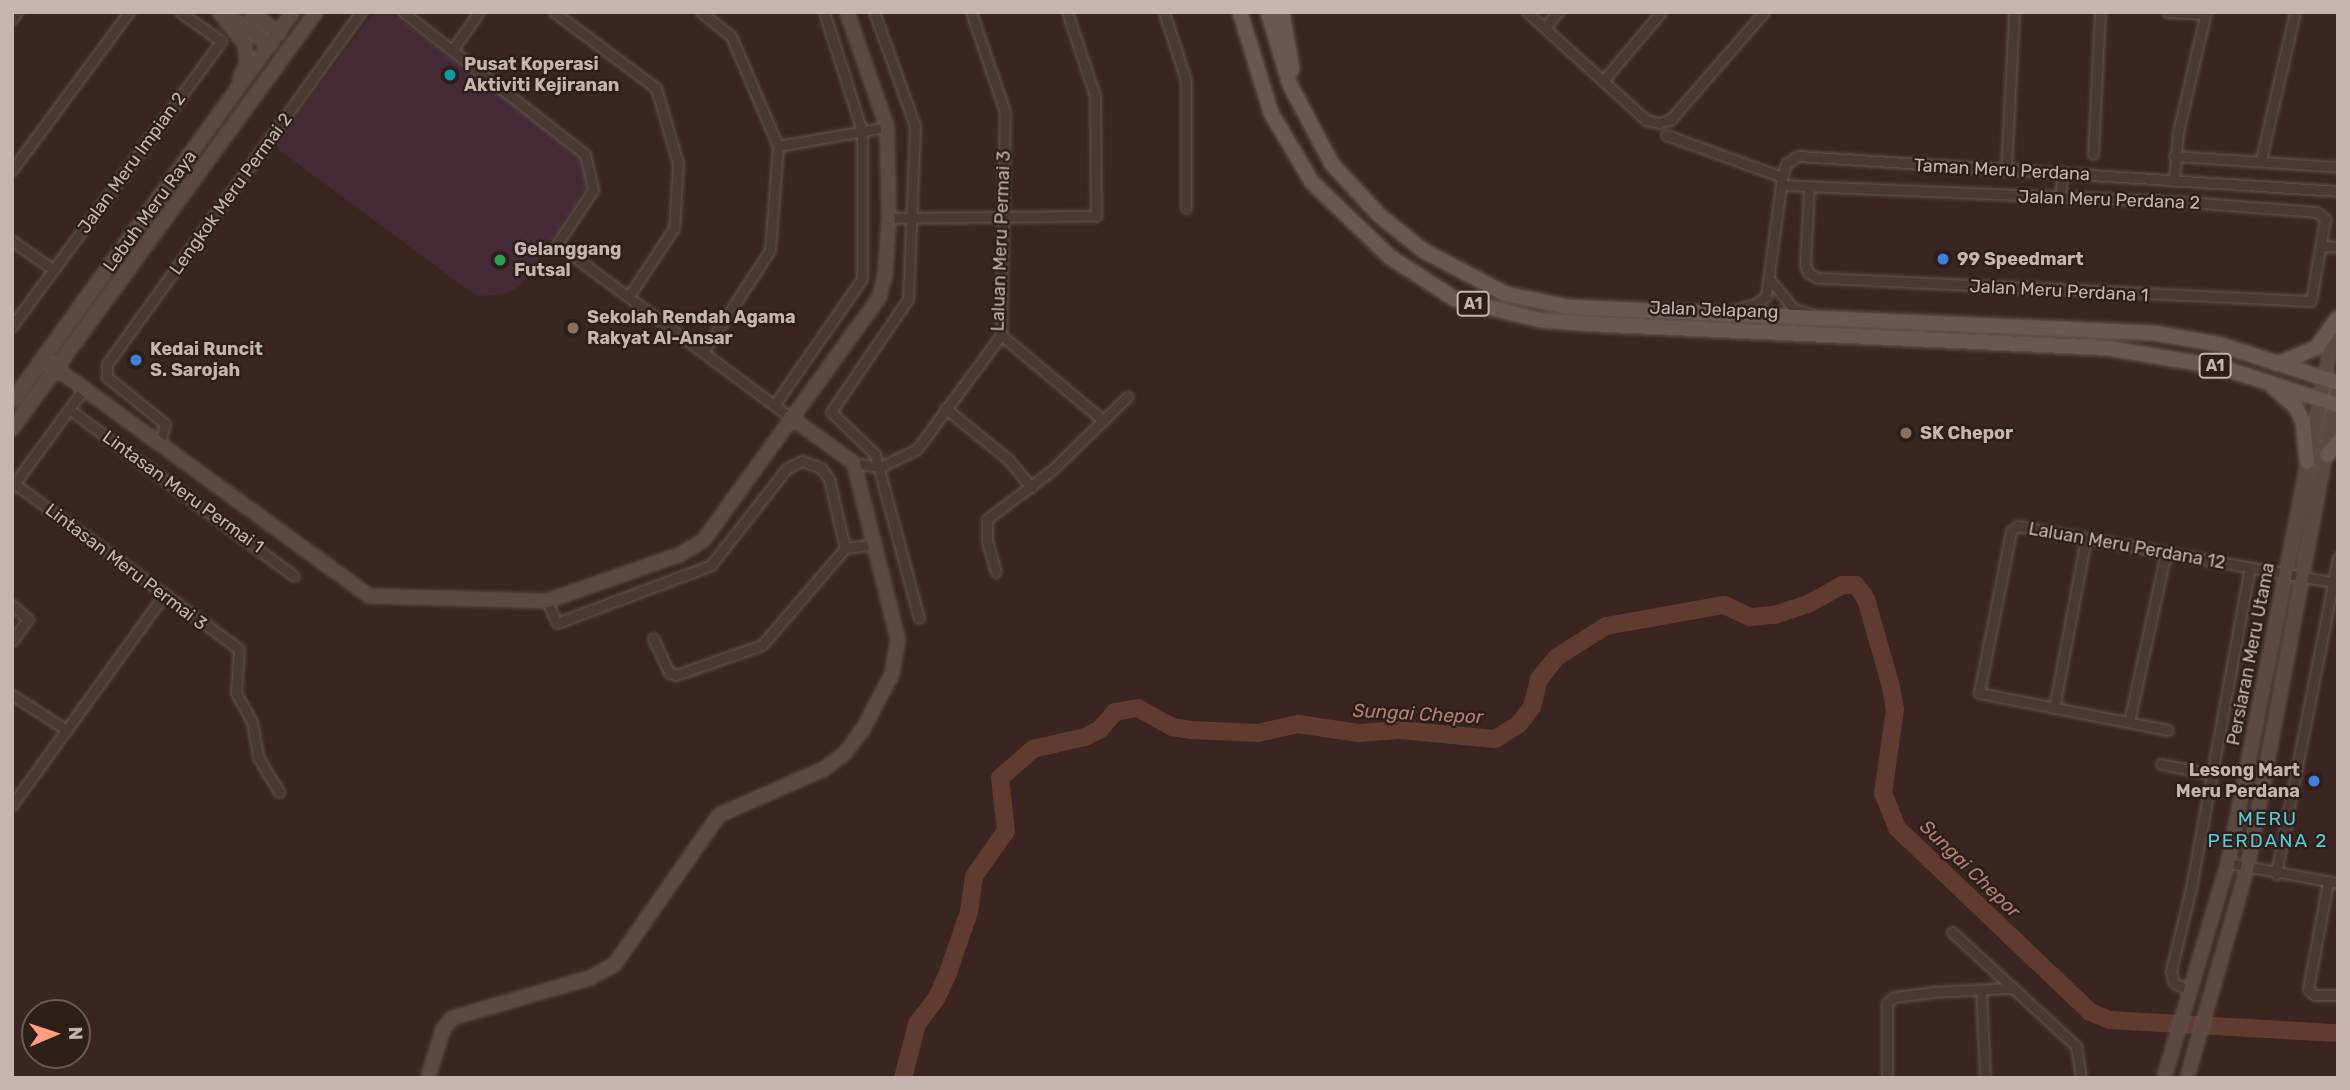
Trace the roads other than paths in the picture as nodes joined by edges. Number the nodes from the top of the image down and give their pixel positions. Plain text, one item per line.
1 (17, 12) edge
2 (129, 12) edge
3 (180, 12) edge
4 (221, 12) edge
5 (251, 12) edge
6 (293, 12) edge
7 (315, 12) edge
8 (361, 12) edge
9 (403, 12) edge
10 (479, 12) edge
11 (554, 12) edge
12 (701, 12) edge
13 (824, 12) edge
14 (847, 12) edge
15 (874, 12) edge
16 (971, 12) edge
17 (1066, 12) edge
18 (1164, 12) edge
19 (1240, 12) edge
20 (1268, 12) edge
21 (1282, 12) edge
22 (1527, 12) edge
23 (1558, 12) edge
24 (1661, 12) edge
25 (1764, 12) edge
26 (2014, 12) edge
27 (2101, 12) edge
28 (2167, 12) edge
29 (2295, 12) edge
30 (2205, 13) edge
31 (12, 19) edge
32 (1545, 27) junction
33 (277, 41) junction
34 (453, 49) junction
35 (1603, 81) junction
36 (259, 91) junction
37 (224, 108) junction
38 (1304, 115) junction
39 (887, 127) junction
40 (862, 131) junction
41 (1666, 135) dead end
42 (778, 146) junction
43 (2093, 154) dead end
44 (2174, 156) junction
45 (2261, 159) junction
46 (2338, 167) edge
47 (12, 170) edge
48 (2006, 171) junction
49 (2062, 173) junction
50 (1781, 181) junction
51 (2174, 181) junction
52 (1809, 187) junction
53 (2338, 191) edge
54 (2060, 198) junction
55 (1186, 208) dead end
56 (914, 217) junction
57 (1004, 217) junction
58 (889, 218) junction
59 (12, 241) edge
60 (2321, 246) junction
61 (2338, 247) edge
62 (54, 270) junction
63 (1771, 281) junction
64 (629, 296) junction
65 (2311, 301) joint
66 (1716, 315) junction
67 (1819, 317) junction
68 (2337, 317) edge
69 (12, 326) edge
70 (1001, 335) junction
71 (704, 351) junction
72 (43, 359) junction
73 (2276, 364) junction
74 (57, 369) junction
75 (2263, 380) junction
76 (2333, 383) edge
77 (83, 390) junction
78 (1128, 396) dead end
79 (2319, 399) junction
80 (12, 401) edge
81 (775, 404) junction
82 (2336, 405) edge
83 (945, 408) junction
84 (69, 409) junction
85 (790, 417) junction
86 (1104, 421) junction
87 (12, 429) edge
88 (2338, 442) edge
89 (159, 445) junction
90 (2327, 455) junction
91 (2307, 462) junction
92 (854, 463) junction
93 (880, 467) junction
94 (13, 485) edge
95 (1031, 487) junction
96 (2086, 539) junction
97 (876, 544) junction
98 (845, 548) junction
99 (2166, 554) junction
100 (2338, 557) edge
101 (2250, 567) junction
102 (996, 572) dead end
103 (2284, 574) junction
104 (294, 576) dead end
105 (2302, 579) junction
106 (2332, 582) junction
107 (164, 595) junction
108 (547, 601) junction
109 (12, 605) edge
110 (919, 618) dead end
111 (653, 638) dead end
112 (12, 641) edge
113 (12, 695) edge
114 (2054, 708) junction
115 (2129, 722) junction
116 (66, 730) junction
117 (2168, 730) dead end
118 (2161, 764) dead end
119 (2211, 774) junction
120 (279, 792) dead end
121 (12, 805) edge
122 (2228, 863) junction
123 (2247, 869) junction
124 (2276, 874) junction
125 (2333, 882) edge
126 (1952, 932) dead end
127 (2010, 988) junction
128 (1981, 990) junction
129 (2338, 995) edge
130 (2189, 996) junction
131 (428, 1078) edge
132 (1886, 1078) edge
133 (1984, 1078) edge
134 (2081, 1078) edge
135 (2164, 1078) edge
136 (2187, 1078) edge

1 - 31 street
2 - 47 street
3 - 62 street, Jalan Meru Impian 2
4 - 33 street
4 - 37 street
5 - 33 street
6 - 33 street, Lebuh Meru Raya
7 - 33 street
7 - 36 street, Lebuh Meru Raya
8 - 89 street, Lengkok Meru Permai 2
9 - 34 street
10 - 34 street
11 - 64 street
12 - 42 street
13 - 40 street
14 - 39 street
15 - 56 street
16 - 57 street, Laluan Meru Permai 3
17 - 57 street
18 - 55 street
19 - 75 main road, Jalan Jelapang / A1
20 - 38 main road, Jalan Jelapang / A1
21 - 38 main road
22 - 32 street
23 - 32 street
24 - 35 street
25 - 35 street
26 - 48 street
27 - 43 street
28 - 30 street
29 - 45 street
30 - 44 street
32 - 35 street
33 - 36 street
33 - 37 street, Lebuh Meru Raya
34 - 64 street
36 - 74 street, Lebuh Meru Raya
37 - 72 street, Lebuh Meru Raya
38 - 66 main road, Jalan Jelapang / A1
39 - 40 street
39 - 58 street
40 - 42 street
40 - 81 street
41 - 50 street, Jalan Meru Perdana 2
42 - 71 street
44 - 45 street
44 - 51 street
45 - 46 street
48 - 49 street, Taman Meru Perdana
48 - 50 street, Taman Meru Perdana
49 - 51 street, Taman Meru Perdana
49 - 54 street
50 - 52 street, Jalan Meru Perdana 2
50 - 63 street
51 - 53 street, Taman Meru Perdana
52 - 54 street, Jalan Meru Perdana 2
52 - 65 street, Jalan Meru Perdana 1
54 - 60 street, Jalan Meru Perdana 2
56 - 57 street
56 - 58 street
56 - 93 street
57 - 70 street, Laluan Meru Permai 3
58 - 85 street
59 - 62 street
60 - 61 street
60 - 65 street, Jalan Meru Perdana 2
62 - 69 street, Jalan Meru Impian 2
63 - 66 street
63 - 67 street
64 - 71 street
66 - 67 main road, Jalan Jelapang / A1
67 - 73 main road, Jalan Jelapang / A1
68 - 73 main road
68 - 76 street, Persiaran Meru Utama
70 - 83 street, Laluan Meru Permai 3
70 - 86 street
71 - 81 street
72 - 74 street
72 - 80 street, Lebuh Meru Raya
73 - 76 main road, Jalan Jelapang / A1
74 - 77 street
74 - 87 street, Lebuh Meru Raya
75 - 79 main road, Jalan Jelapang / A1
75 - 91 main road
76 - 79 street, Persiaran Meru Utama
76 - 82 street, Persiaran Meru Utama
77 - 84 street
77 - 89 street
78 - 86 street
79 - 82 main road, Jalan Jelapang / A1
79 - 91 street, Persiaran Meru Utama
81 - 85 street
82 - 90 street, Persiaran Meru Utama
83 - 93 street, Laluan Meru Permai 3
83 - 95 street
84 - 94 street
84 - 104 street, Lintasan Meru Permai 1
85 - 92 street
85 - 108 street
86 - 95 street
88 - 90 main road
89 - 108 street
90 - 105 street, Persiaran Meru Utama
91 - 103 street, Persiaran Meru Utama
92 - 93 street
92 - 97 street
93 - 110 street
94 - 107 street, Lintasan Meru Permai 3
95 - 102 street
96 - 99 street, Laluan Meru Perdana 12
96 - 114 street
96 - 114 street, Laluan Meru Perdana 12
97 - 98 street
97 - 131 street
98 - 108 street
98 - 111 street
99 - 101 street, Laluan Meru Perdana 12
99 - 115 street
100 - 106 street
101 - 103 street, Laluan Meru Perdana 12
101 - 119 street
103 - 105 street, Laluan Meru Perdana 12
103 - 122 street, Persiaran Meru Utama
105 - 106 street, Laluan Meru Perdana 12
105 - 123 street, Persiaran Meru Utama
106 - 124 street
107 - 116 street
107 - 120 street, Lintasan Meru Permai 3
109 - 112 street
113 - 116 street
114 - 115 street
115 - 117 street
116 - 121 street
118 - 119 street
119 - 130 street
122 - 123 street
122 - 130 street, Persiaran Meru Utama
123 - 124 street
123 - 136 street, Persiaran Meru Utama
124 - 125 street
125 - 129 street
126 - 127 street
127 - 128 street
127 - 134 street
128 - 132 street
128 - 133 street
130 - 135 street, Persiaran Meru Utama

